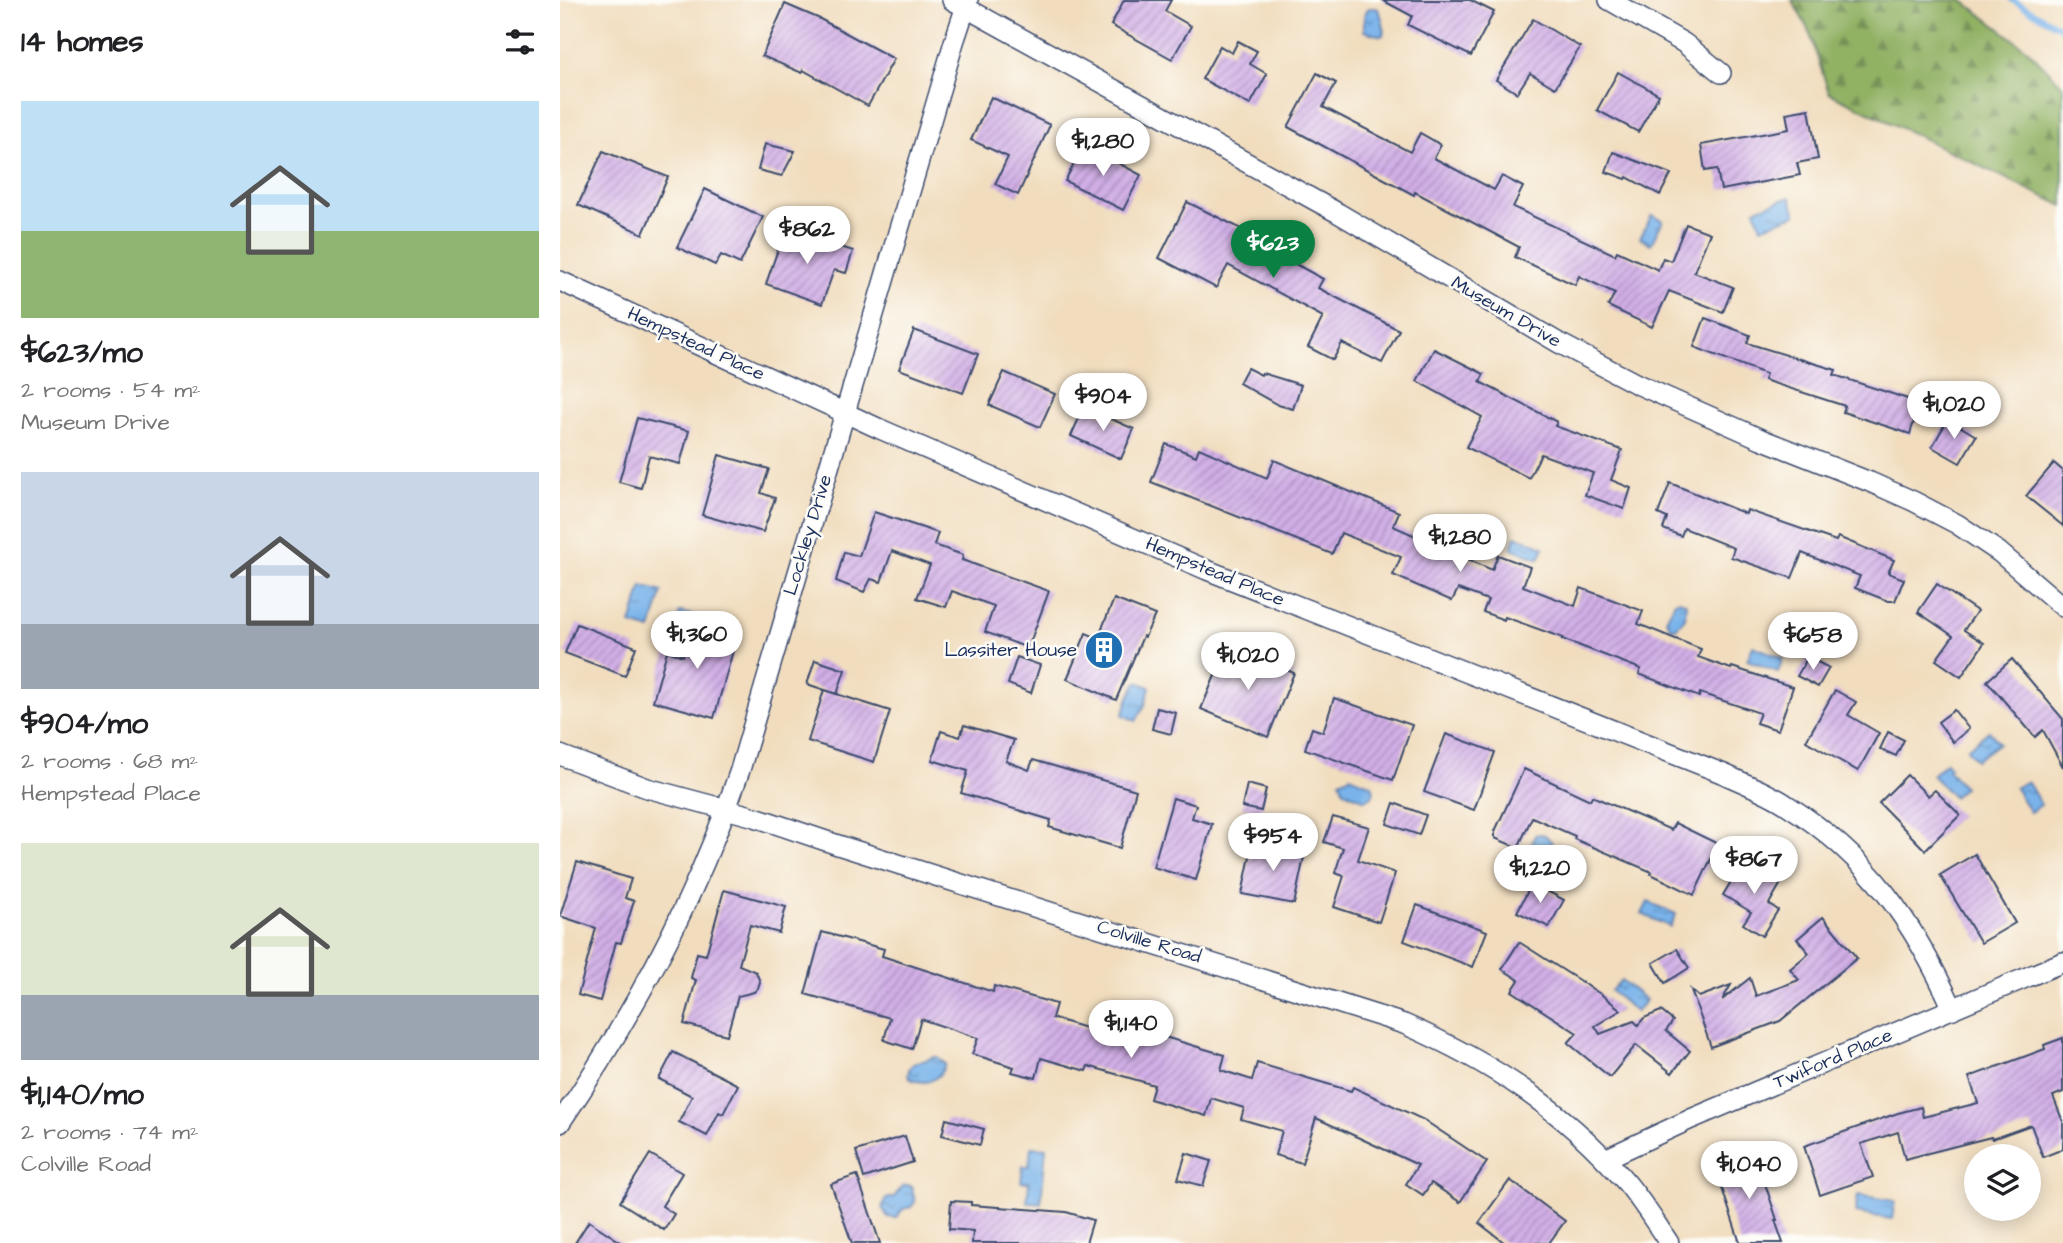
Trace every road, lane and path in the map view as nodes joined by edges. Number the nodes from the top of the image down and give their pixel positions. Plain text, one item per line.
1 (1609, 0) edge
2 (962, 2) edge
3 (1721, 74) dead end
4 (560, 281) edge
5 (845, 413) junction
6 (2063, 607) edge
7 (560, 755) edge
8 (727, 809) junction
9 (2063, 962) edge
10 (1953, 1009) junction
11 (560, 1123) edge
12 (1605, 1159) junction
13 (1670, 1243) edge

1 - 3 street
2 - 5 street, Lockley Drive
2 - 6 street, Museum Drive
4 - 5 street, Hempstead Place
5 - 8 street, Lockley Drive
5 - 10 street, Hempstead Place
7 - 8 street, Colville Road
8 - 11 street, Lockley Drive
8 - 12 street, Colville Road
9 - 10 street, Twiford Place
10 - 12 street, Twiford Place
12 - 13 street, Colville Road

